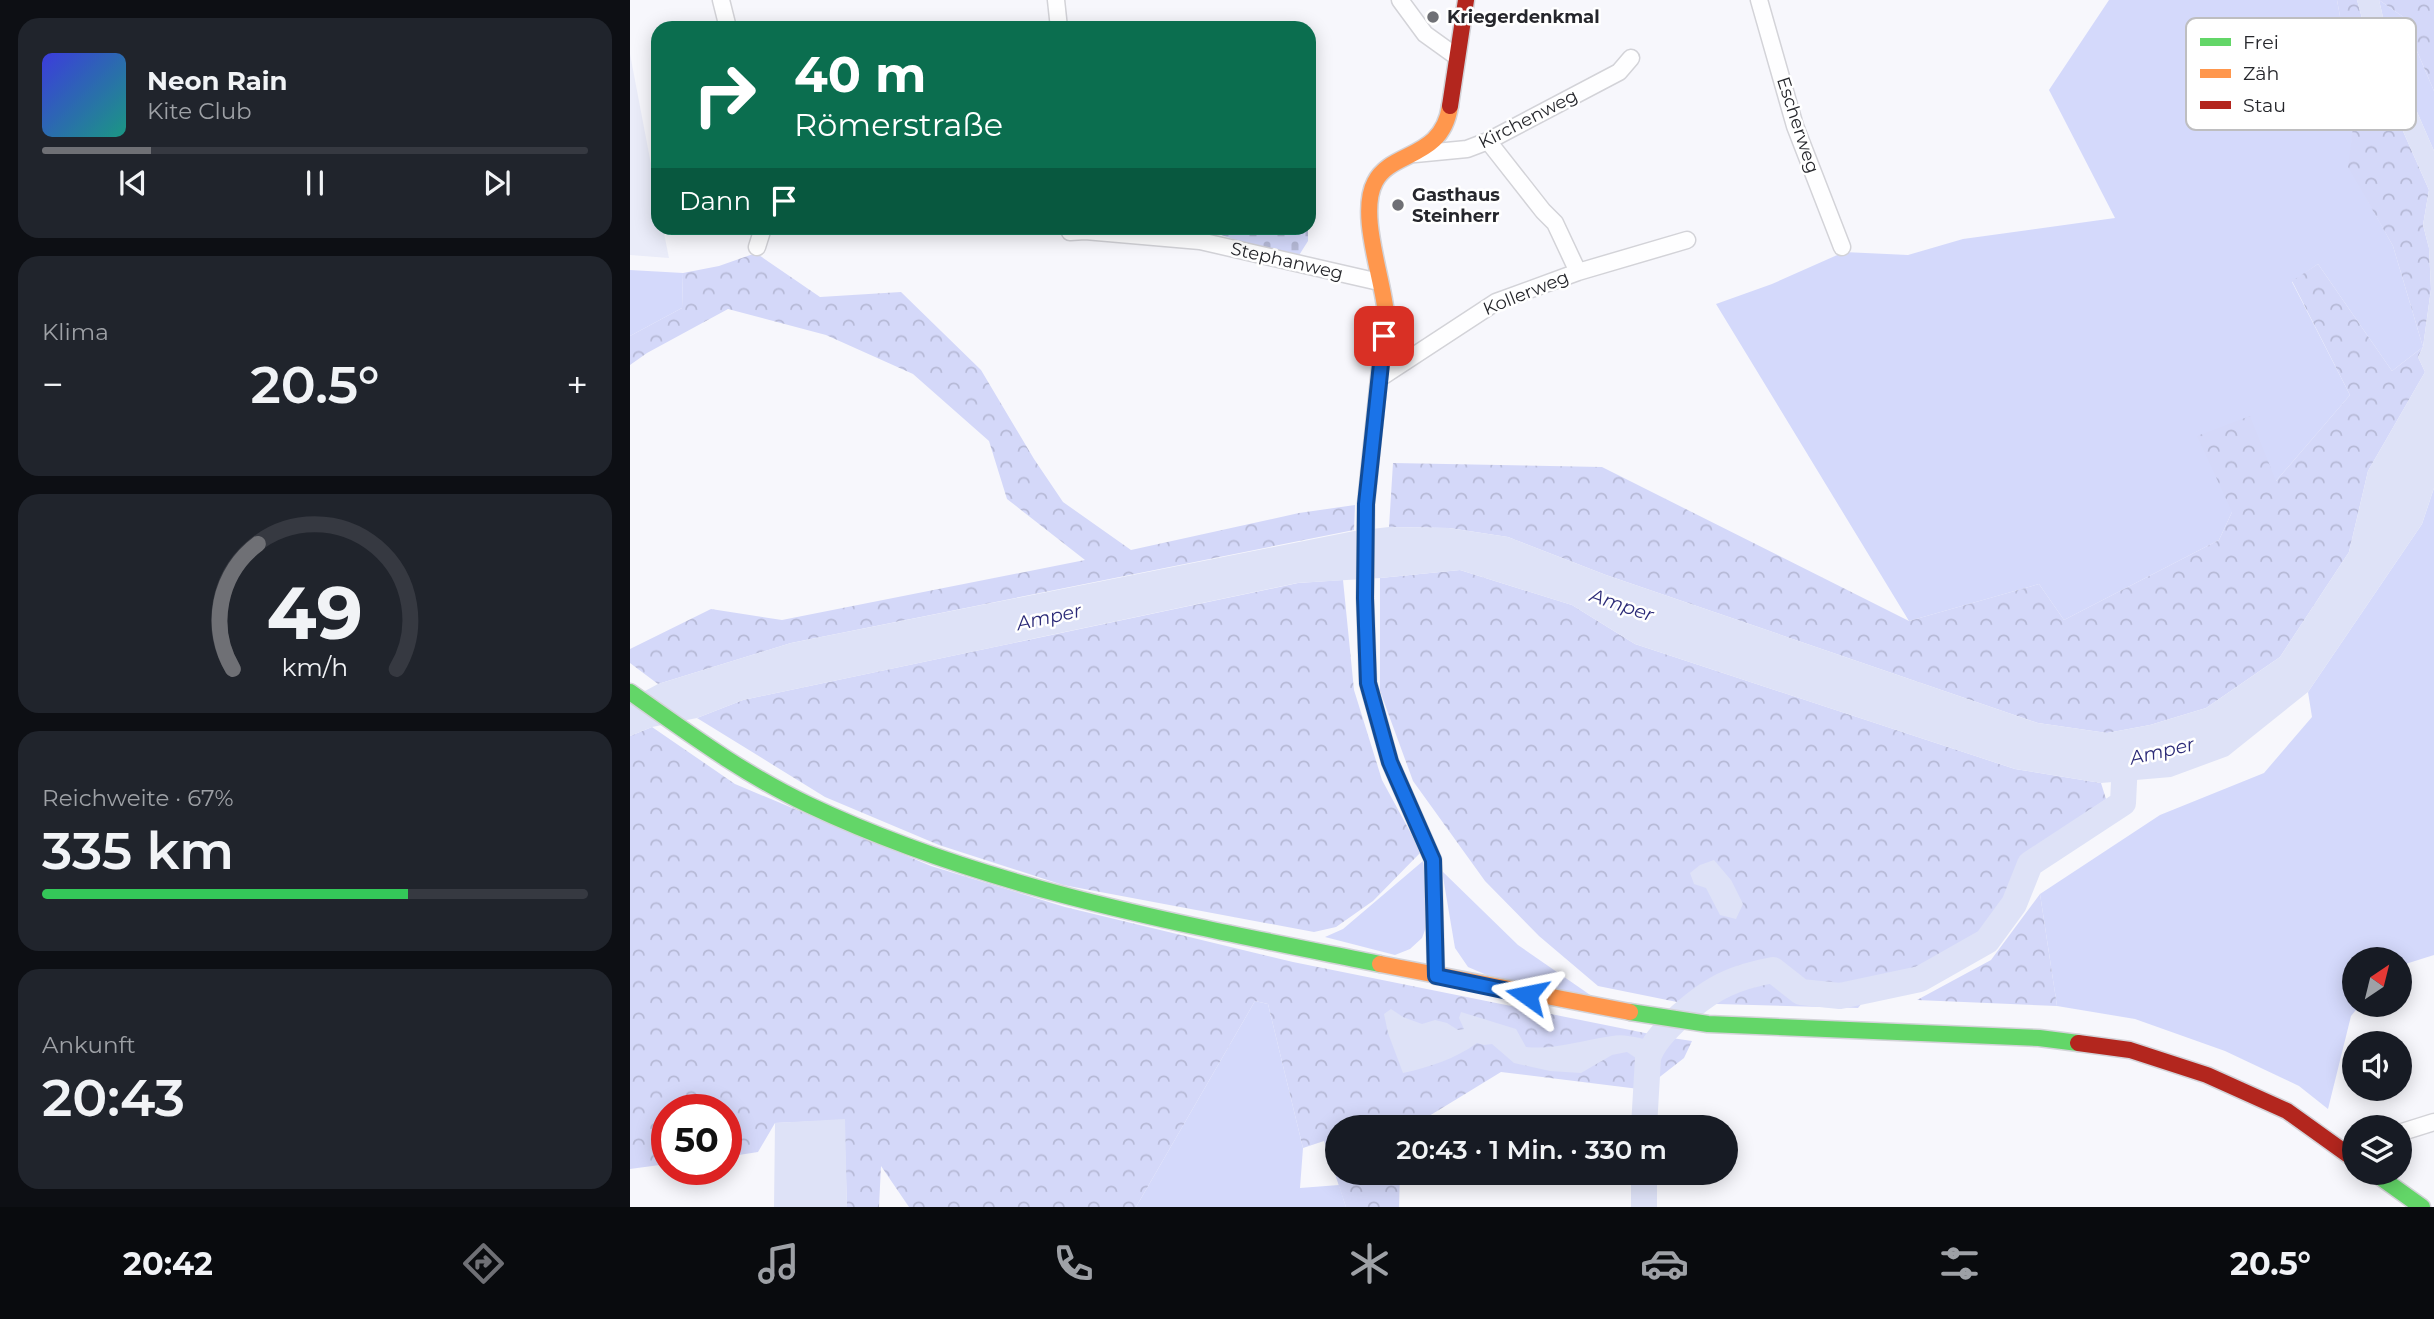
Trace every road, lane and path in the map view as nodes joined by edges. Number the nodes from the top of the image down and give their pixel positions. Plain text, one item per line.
1 (721, 0) edge
2 (1056, 0) edge
3 (1401, 0) edge
4 (1466, 0) edge
5 (1759, 0) edge
6 (726, 21) edge
7 (1058, 21) edge
8 (1457, 57) junction
9 (1631, 58) dead end
10 (1488, 141) junction
11 (1415, 154) junction
12 (761, 235) edge
13 (1135, 235) edge
14 (1687, 240) dead end
15 (757, 247) dead end
16 (1842, 247) dead end
17 (1578, 272) junction
18 (1378, 282) junction
19 (1380, 378) junction
20 (630, 692) edge
21 (1436, 976) junction
22 (2434, 1122) edge
23 (2412, 1129) edge
24 (2342, 1150) edge
25 (2391, 1185) edge
26 (2422, 1207) edge

1 - 6 street
2 - 7 street
3 - 8 street
4 - 8 main road
5 - 16 street, Escherweg
8 - 11 main road
9 - 10 street, Kirchenweg
10 - 11 street, Kirchenweg
10 - 17 street
11 - 18 main road
12 - 15 street
13 - 18 street, Stephanweg
14 - 17 street, Kollerweg
17 - 19 street, Kollerweg
18 - 19 main road
19 - 21 main road
20 - 21 main road
21 - 24 main road
22 - 23 street
25 - 26 main road

